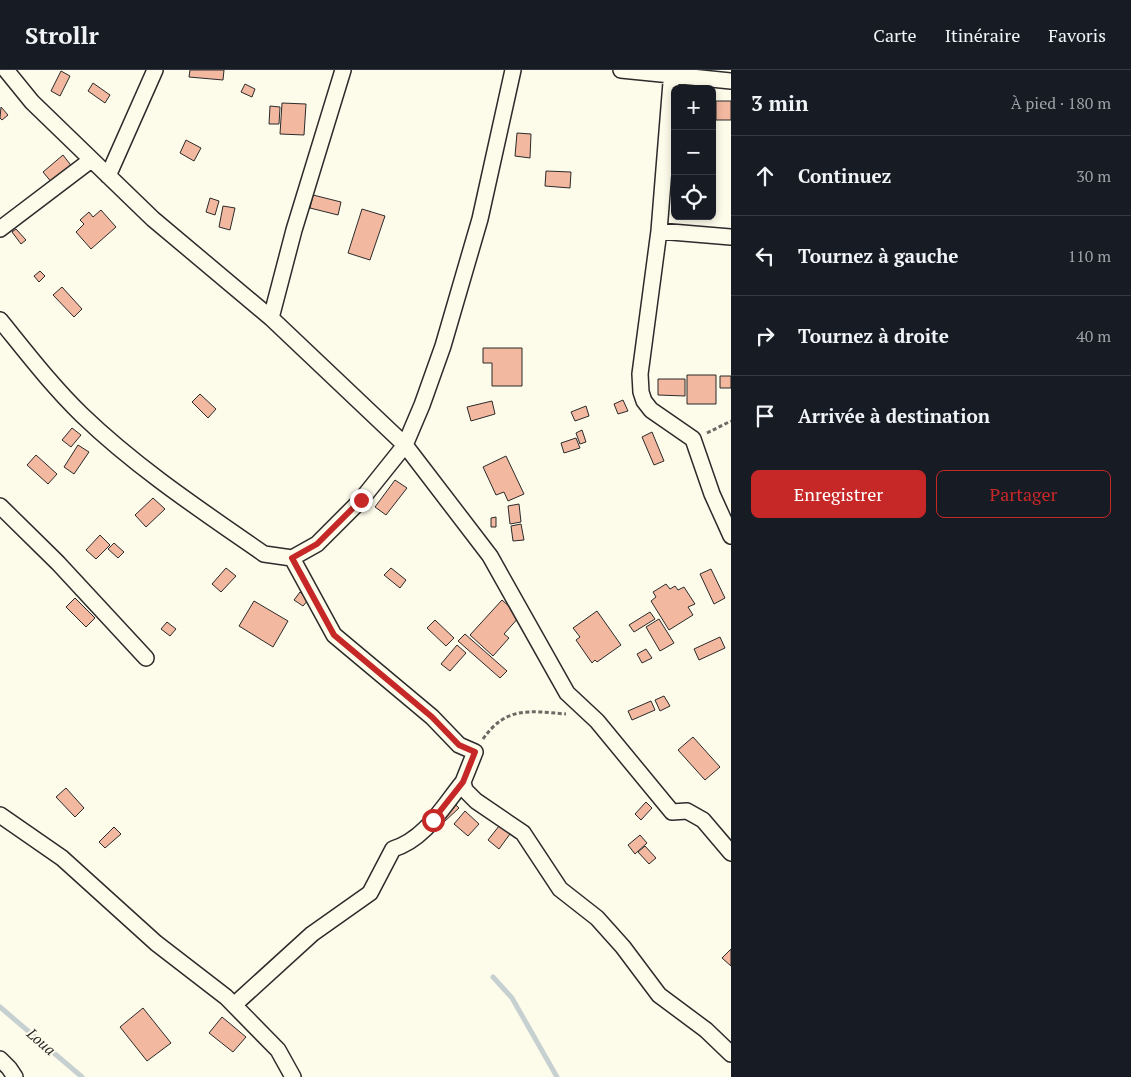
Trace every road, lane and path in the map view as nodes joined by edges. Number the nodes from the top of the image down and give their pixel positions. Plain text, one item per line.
1 (6, 70) edge
2 (154, 70) edge
3 (343, 70) edge
4 (513, 70) edge
5 (621, 70) edge
6 (671, 73) edge
7 (731, 81) edge
8 (91, 160) junction
9 (108, 176) junction
10 (0, 228) edge
11 (659, 231) junction
12 (731, 237) edge
13 (271, 318) junction
14 (0, 320) edge
15 (731, 421) edge
16 (693, 439) junction
17 (405, 445) junction
18 (0, 506) edge
19 (731, 536) edge
20 (292, 558) junction
21 (146, 658) dead end
22 (570, 714) dead end
23 (475, 752) junction
24 (463, 782) junction
25 (0, 815) edge
26 (731, 853) edge
27 (234, 1005) junction
28 (731, 1054) edge
29 (0, 1059) edge
30 (15, 1077) edge
31 (293, 1077) edge

1 - 8 street
2 - 9 street
3 - 13 street
4 - 17 street
5 - 6 street
6 - 7 street
6 - 11 street
8 - 9 street
8 - 10 street
9 - 13 street
11 - 12 street
11 - 16 street
13 - 17 street
14 - 20 street
15 - 16 path
16 - 19 street
17 - 20 street
17 - 26 street
18 - 21 street
20 - 23 street
22 - 23 path
23 - 24 street
24 - 27 street
24 - 28 street
25 - 27 street
27 - 31 street
29 - 30 street

